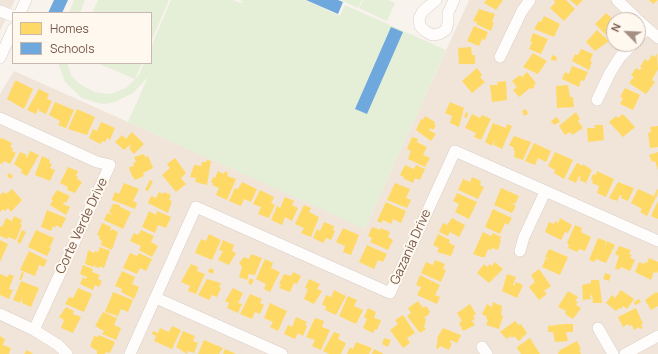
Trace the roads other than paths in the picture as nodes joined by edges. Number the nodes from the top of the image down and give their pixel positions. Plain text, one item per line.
1 (26, 0) edge
2 (436, 0) edge
3 (454, 0) edge
4 (530, 0) edge
5 (617, 0) edge
6 (0, 11) edge
7 (20, 12) edge
8 (630, 12) edge
9 (12, 16) edge
10 (647, 29) edge
11 (12, 31) edge
12 (658, 38) edge
13 (625, 52) edge
14 (500, 57) dead end
15 (0, 58) edge
16 (597, 100) dead end
17 (0, 118) edge
18 (545, 192) junction
19 (658, 241) edge
20 (520, 251) dead end
21 (156, 298) junction
22 (0, 314) edge
23 (598, 328) dead end
24 (34, 330) junction
25 (658, 336) edge
26 (67, 354) edge
27 (130, 354) edge
28 (282, 354) edge
29 (613, 354) edge
30 (626, 354) edge

1 - 7 street
2 - 3 street
4 - 14 street
5 - 8 street
6 - 9 street
10 - 12 street
11 - 15 street
13 - 16 street
17 - 24 street, Corte Verde Drive
18 - 19 street, Gazania Drive
18 - 20 street
18 - 21 street, Gazania Drive
21 - 27 street, Gazania Drive
21 - 28 street
22 - 24 street
23 - 29 street
24 - 26 street
25 - 30 street

